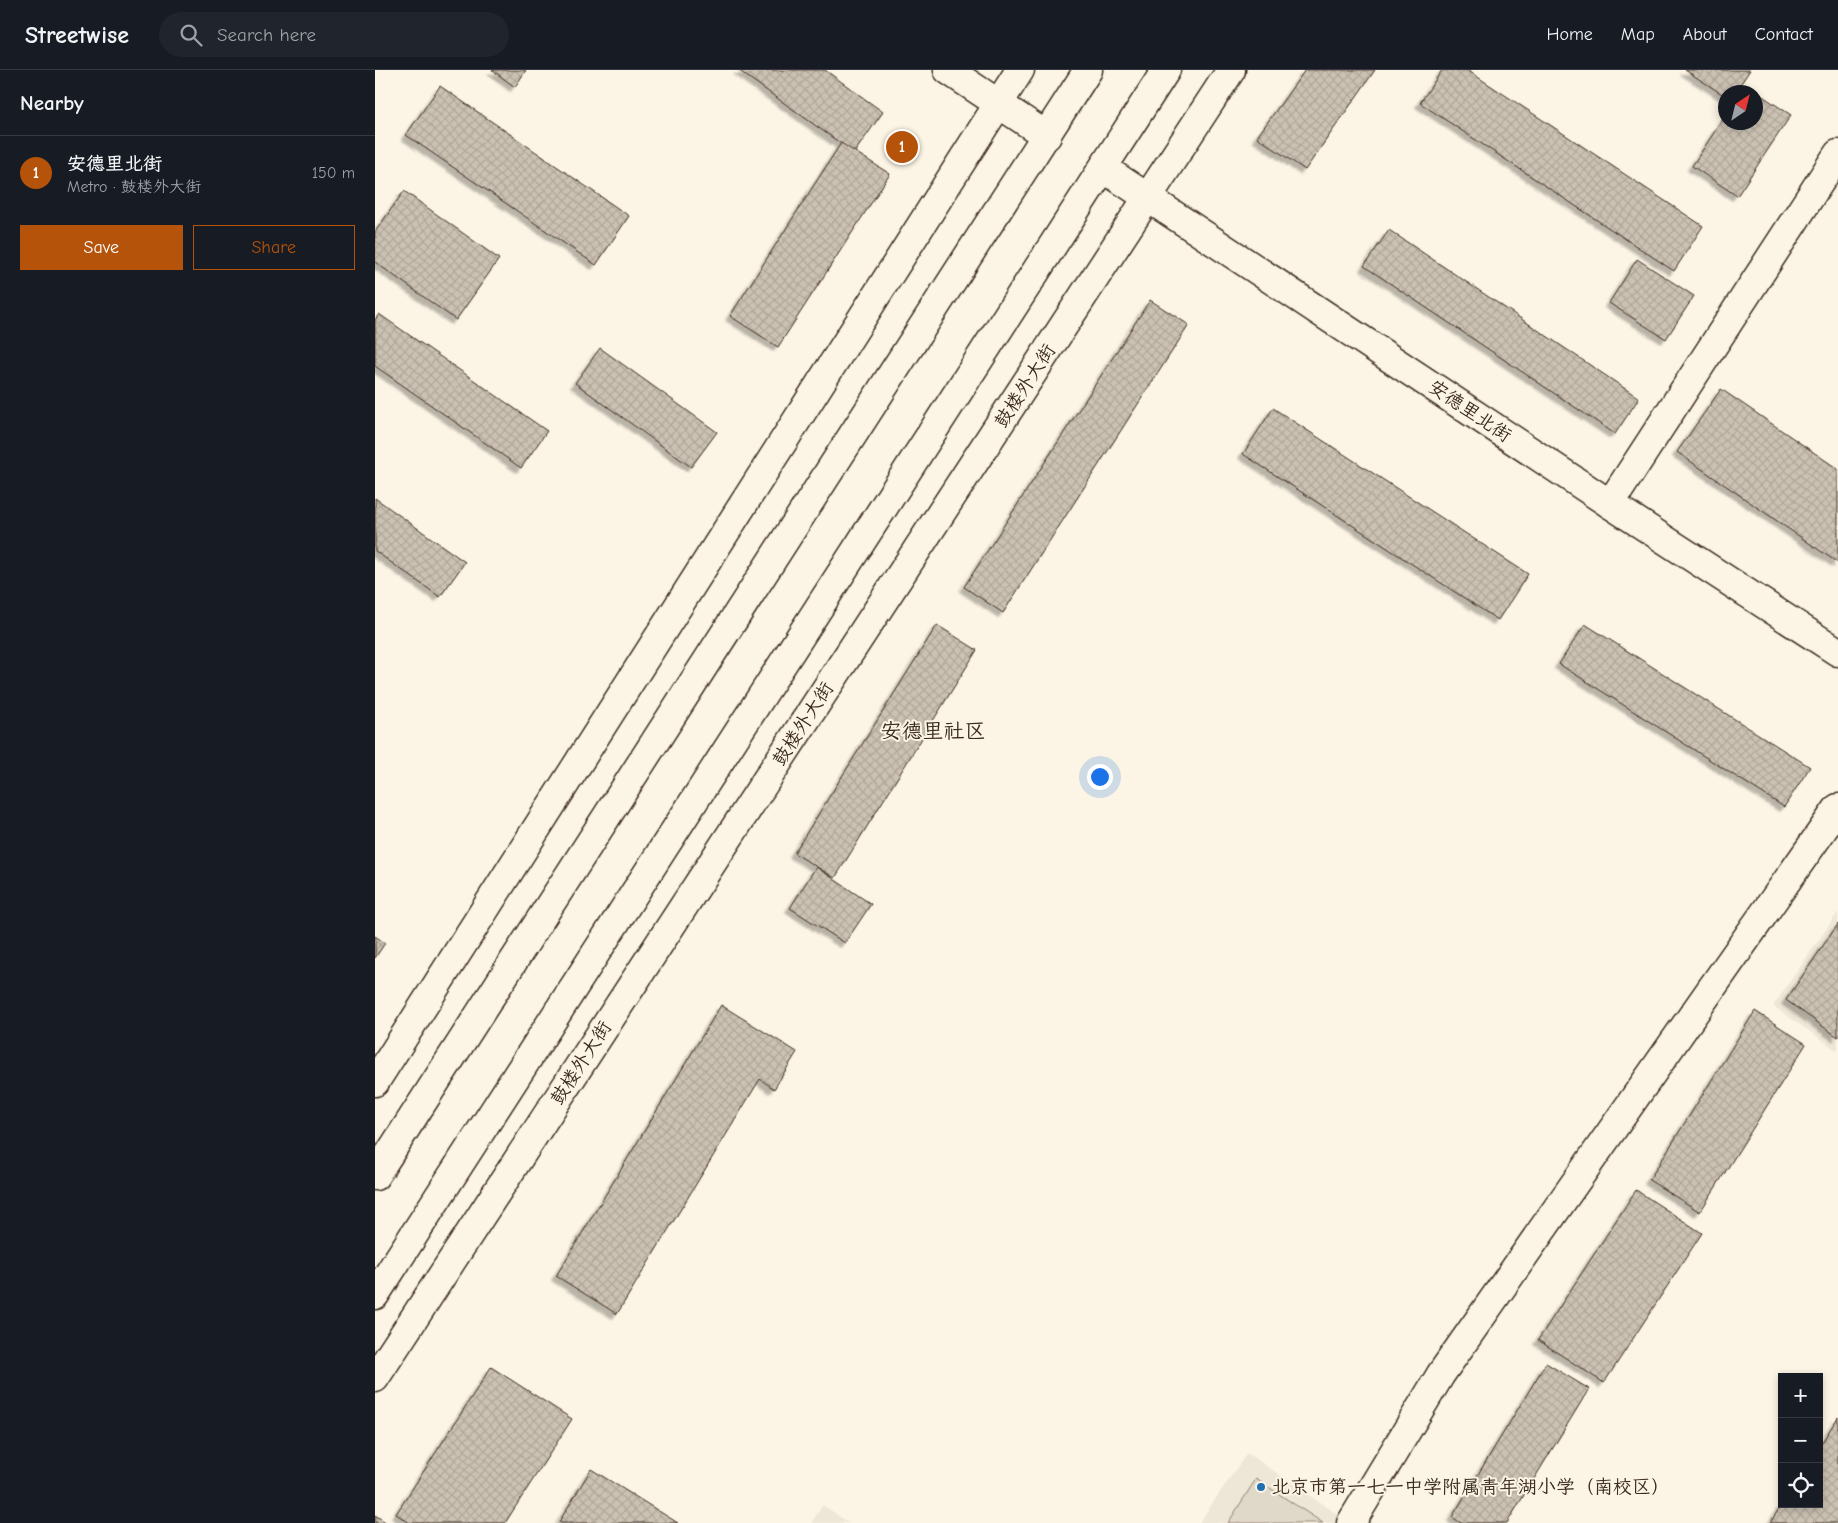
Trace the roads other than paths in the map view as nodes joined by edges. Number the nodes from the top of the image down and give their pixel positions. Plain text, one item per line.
1 (948, 70) edge
2 (1020, 70) edge
3 (1089, 70) edge
4 (1166, 70) edge
5 (1231, 70) edge
6 (997, 104) junction
7 (1047, 136) junction
8 (1838, 154) edge
9 (1103, 168) junction
10 (1148, 198) junction
11 (1609, 504) junction
12 (1838, 652) edge
13 (1838, 808) edge
14 (375, 1082) edge
15 (375, 1176) edge
16 (375, 1295) edge
17 (375, 1378) edge
18 (1351, 1523) edge

1 - 6 street
2 - 6 street
3 - 7 street
4 - 9 street
5 - 10 street, 鼓楼外大街
6 - 7 street
6 - 14 street
7 - 15 street
8 - 11 street
9 - 10 street, 安德里北街
9 - 16 street
10 - 11 street, 安德里北街
10 - 17 street, 鼓楼外大街
11 - 12 street, 安德里北街
13 - 18 street

